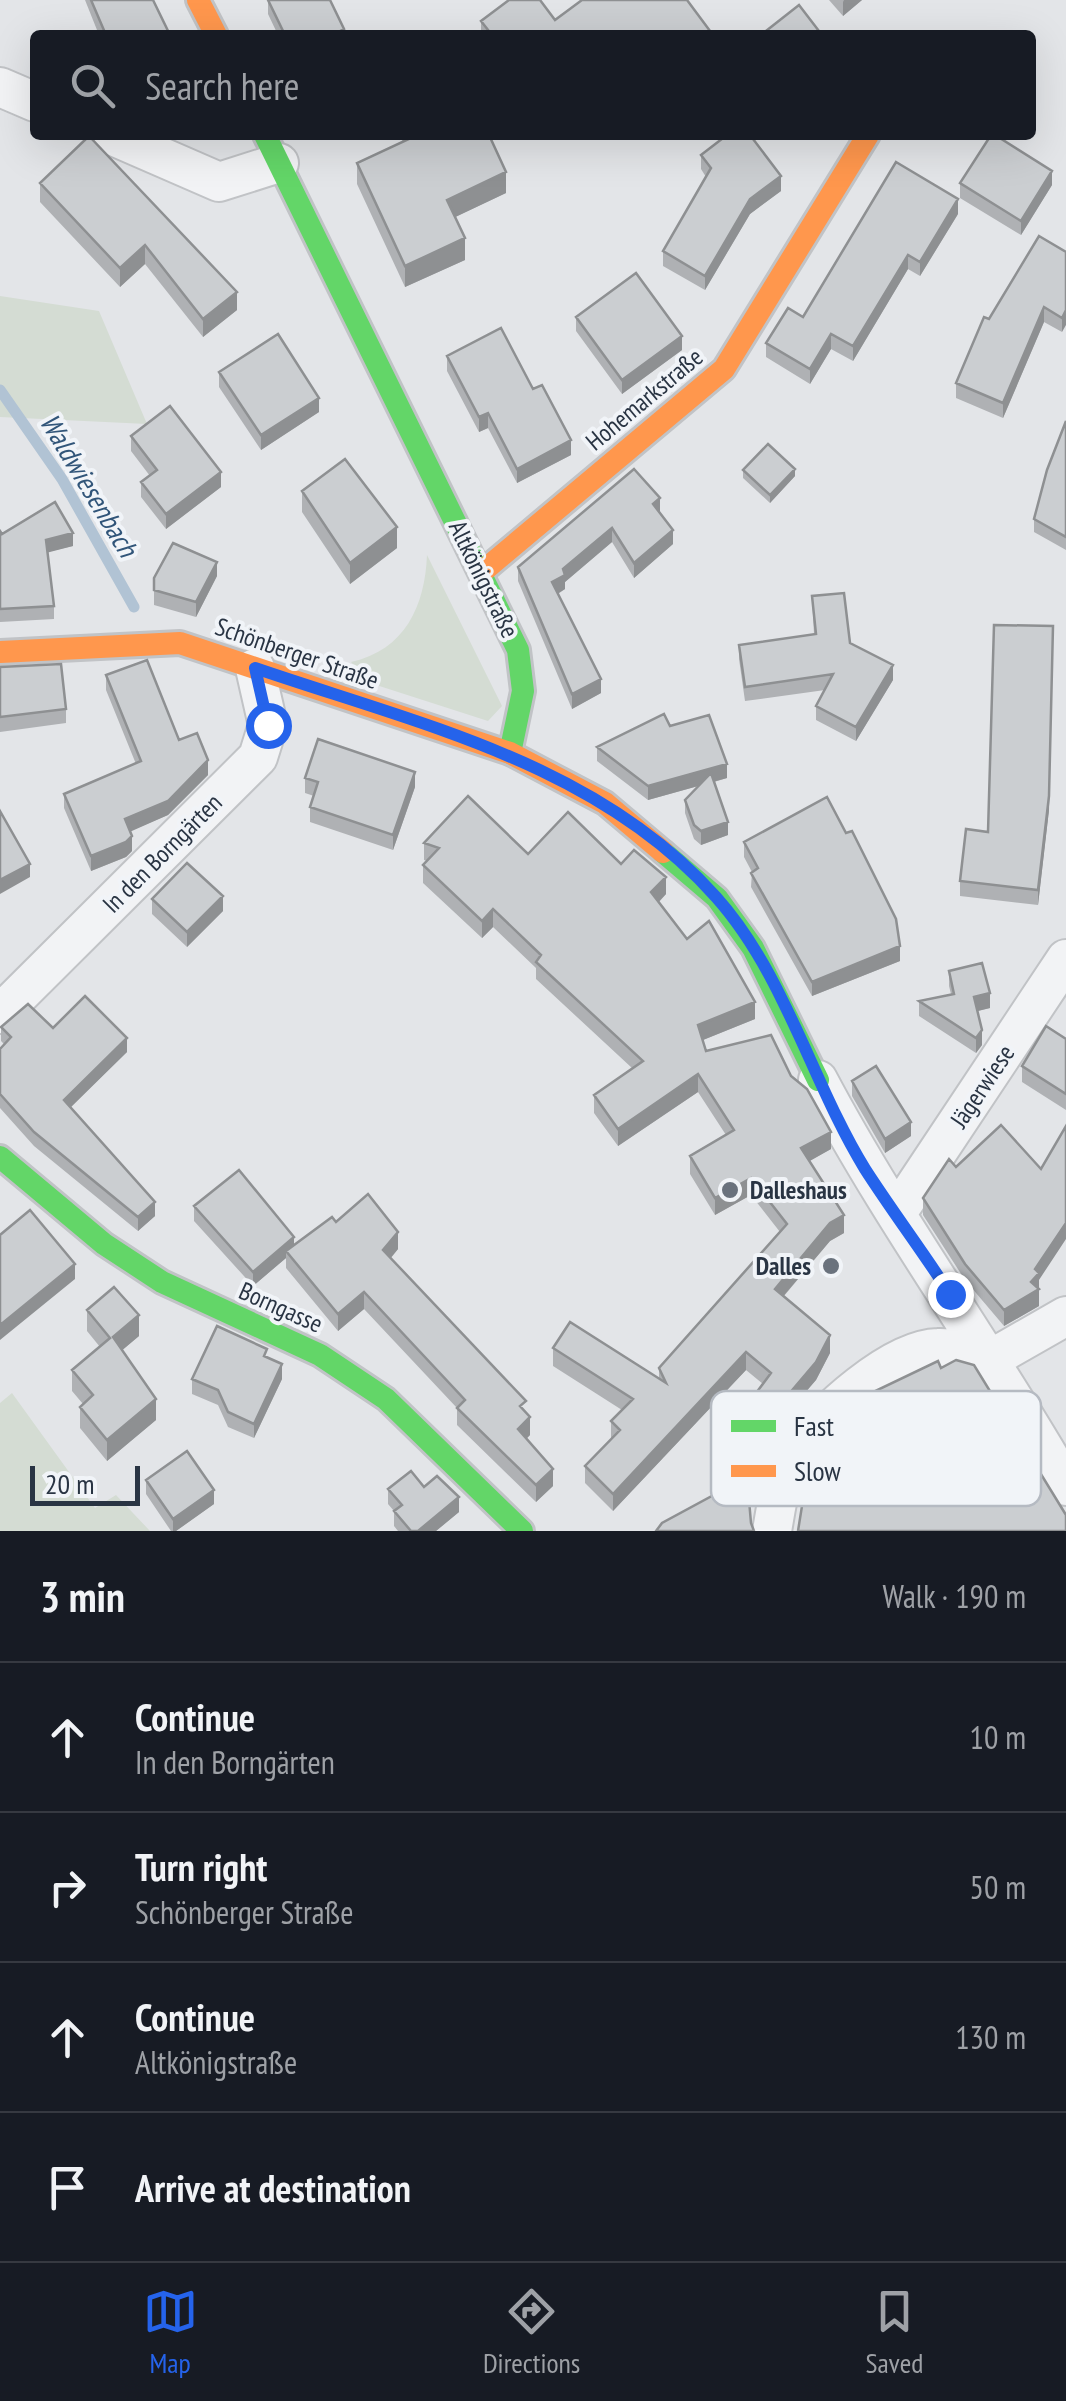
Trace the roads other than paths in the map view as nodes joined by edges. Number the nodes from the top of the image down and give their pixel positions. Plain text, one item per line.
1 (198, 0) edge
2 (213, 30) edge
3 (0, 87) edge
4 (30, 100) edge
5 (123, 140) edge
6 (865, 140) edge
7 (272, 149) edge
8 (482, 572) junction
9 (0, 652) edge
10 (255, 668) junction
11 (510, 753) junction
12 (1066, 959) edge
13 (0, 1014) edge
14 (818, 1080) joint
15 (7, 1176) edge
16 (897, 1213) junction
17 (1066, 1316) edge
18 (991, 1359) junction
19 (854, 1391) edge
20 (1010, 1391) edge
21 (1041, 1444) edge
22 (1066, 1486) edge
23 (776, 1506) edge
24 (522, 1531) edge
25 (772, 1531) edge

1 - 2 street
3 - 4 street
5 - 7 street
6 - 8 street, Hohemarkstraße
7 - 8 street, Altkönigstraße
8 - 11 street, Altkönigstraße
9 - 10 street, Schönberger Straße
10 - 11 street, Schönberger Straße
10 - 13 street, In den Borngärten
11 - 14 street
12 - 16 street, Jägerwiese
14 - 16 street
15 - 24 street, Borngasse
16 - 18 street
17 - 18 street
18 - 19 street
18 - 20 street
21 - 22 street
23 - 25 street

